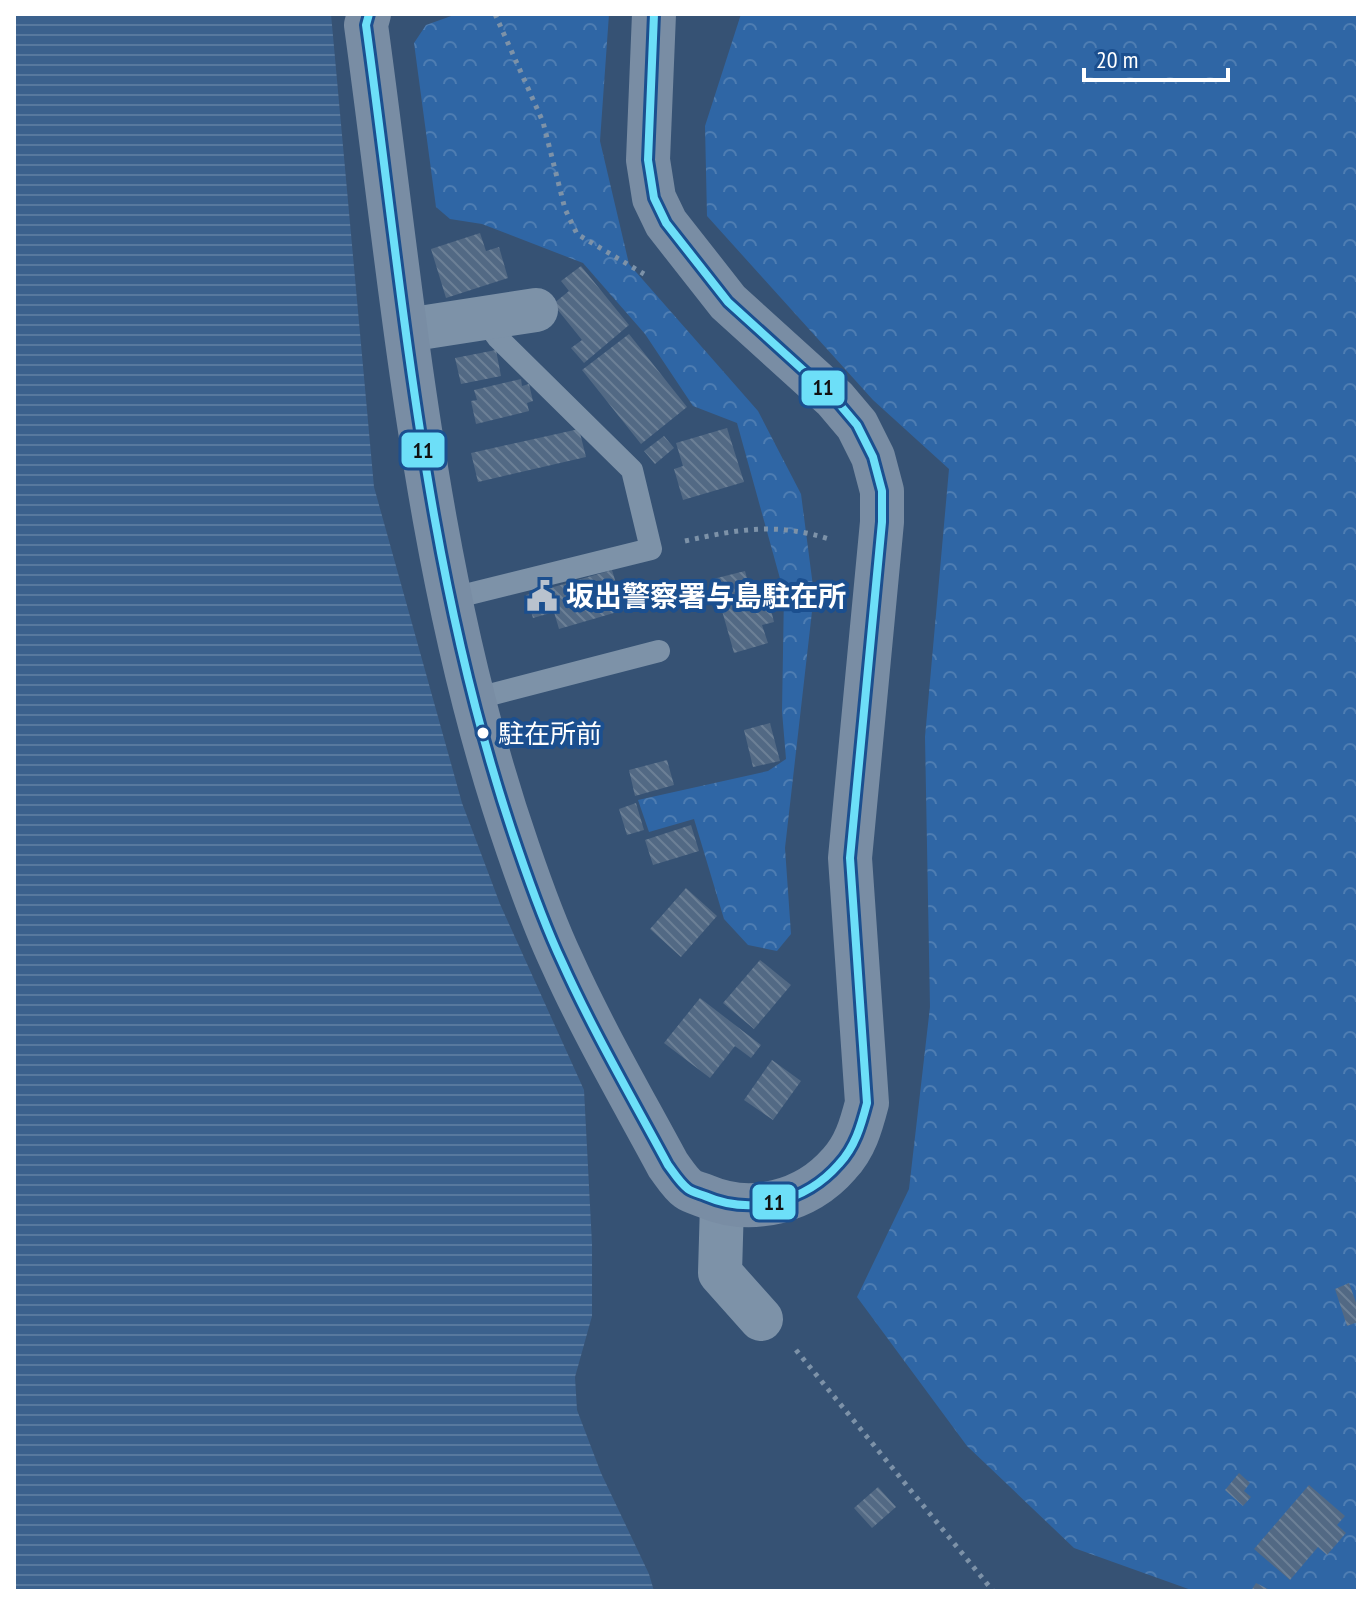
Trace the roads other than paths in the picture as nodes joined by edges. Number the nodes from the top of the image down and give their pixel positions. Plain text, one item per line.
1 (369, 14) edge
2 (654, 14) edge
3 (536, 310) dead end
4 (484, 319) junction
5 (407, 330) junction
6 (449, 599) junction
7 (659, 651) dead end
8 (474, 699) junction
9 (722, 1204) junction
10 (761, 1319) road end

1 - 5 main road
2 - 9 main road
3 - 4 street
4 - 5 street
4 - 6 lane
5 - 6 main road
6 - 8 main road
7 - 8 lane
8 - 9 main road
9 - 10 street

